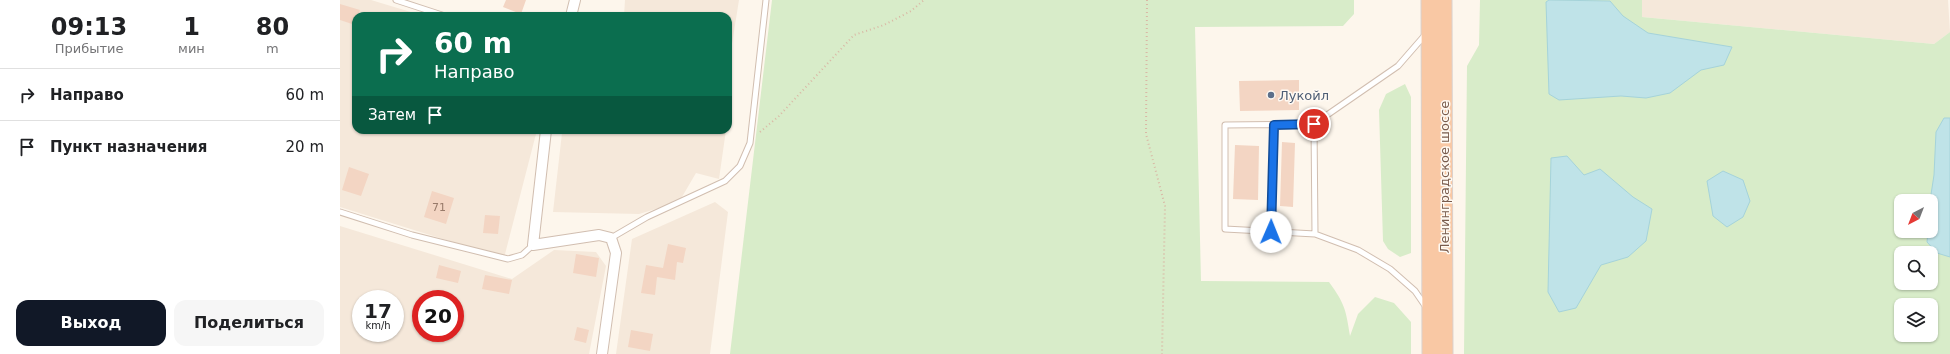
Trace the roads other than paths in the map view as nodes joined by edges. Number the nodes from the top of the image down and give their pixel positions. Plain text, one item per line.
1 (396, 0) edge
2 (575, 0) edge
3 (766, 0) edge
4 (1430, 0) edge
5 (1443, 0) edge
6 (433, 12) edge
7 (572, 12) edge
8 (1430, 28) junction
9 (1314, 124) junction
10 (1274, 125) junction
11 (546, 134) edge
12 (340, 212) edge
13 (1271, 232) junction
14 (1315, 234) junction
15 (611, 238) junction
16 (533, 245) junction
17 (1431, 315) junction
18 (602, 354) edge
19 (1431, 354) edge
20 (1444, 354) edge

1 - 6 lane
2 - 7 street
3 - 15 lane
4 - 8 highway, Ленинградское шоссе
5 - 20 highway, Ленинградское шоссе
8 - 9 lane
8 - 17 highway, Ленинградское шоссе
9 - 10 lane
9 - 14 lane
10 - 13 lane
10 - 13 lane
11 - 16 street
12 - 16 lane
13 - 14 lane
14 - 17 lane
15 - 16 street
15 - 18 street
17 - 19 highway, Ленинградское шоссе

